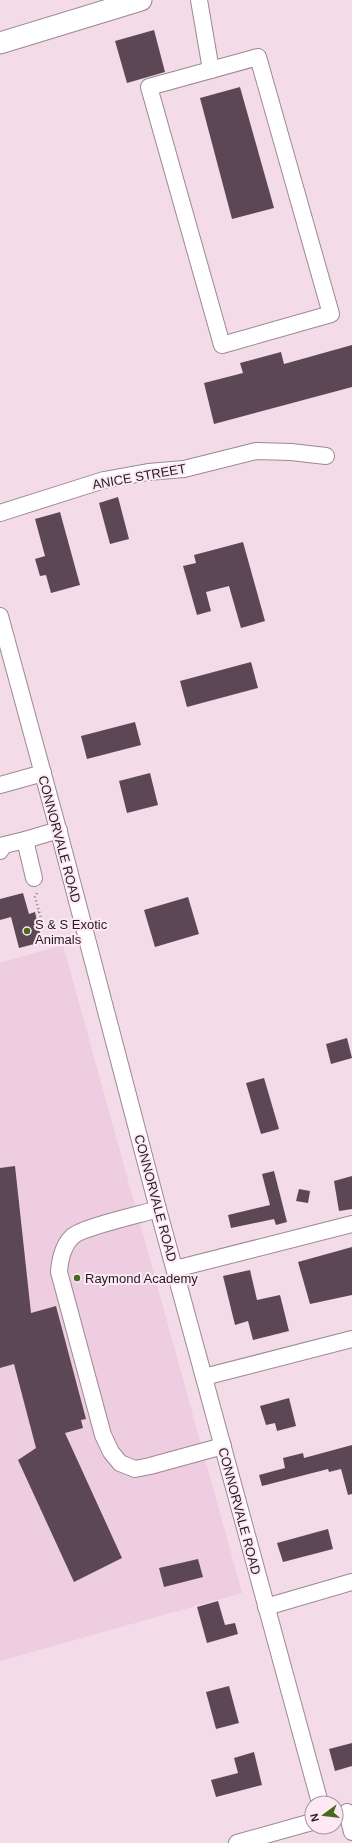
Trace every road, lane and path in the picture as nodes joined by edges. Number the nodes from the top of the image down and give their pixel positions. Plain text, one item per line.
1 (141, 0) edge
2 (199, 0) edge
3 (0, 42) edge
4 (211, 70) junction
5 (326, 456) dead end
6 (0, 513) edge
7 (0, 616) edge
8 (43, 773) junction
9 (0, 785) edge
10 (59, 830) junction
11 (24, 840) junction
12 (0, 851) edge
13 (34, 878) joint
14 (39, 912) junction
15 (36, 914) dead end
16 (44, 929) dead end
17 (158, 1209) junction
18 (352, 1224) edge
19 (175, 1269) junction
20 (352, 1339) edge
21 (204, 1377) junction
22 (222, 1446) junction
23 (352, 1582) edge
24 (266, 1607) junction
25 (318, 1795) edge
26 (345, 1813) edge
27 (304, 1824) edge
28 (352, 1832) edge
29 (237, 1843) edge

1 - 3 main road
2 - 4 street
4 - 4 street
5 - 6 street, ANICE STREET
7 - 8 street, CONNORVALE ROAD
8 - 9 street
8 - 10 street, CONNORVALE ROAD
10 - 11 street
10 - 17 street, CONNORVALE ROAD
11 - 12 street
11 - 13 street
13 - 14 path
14 - 15 path
14 - 16 path
17 - 19 street, CONNORVALE ROAD
17 - 22 street
18 - 19 street
19 - 21 street, CONNORVALE ROAD
20 - 21 street
21 - 22 street, CONNORVALE ROAD
22 - 24 street, CONNORVALE ROAD
23 - 24 street
24 - 25 street, CONNORVALE ROAD
26 - 28 street
27 - 29 street

